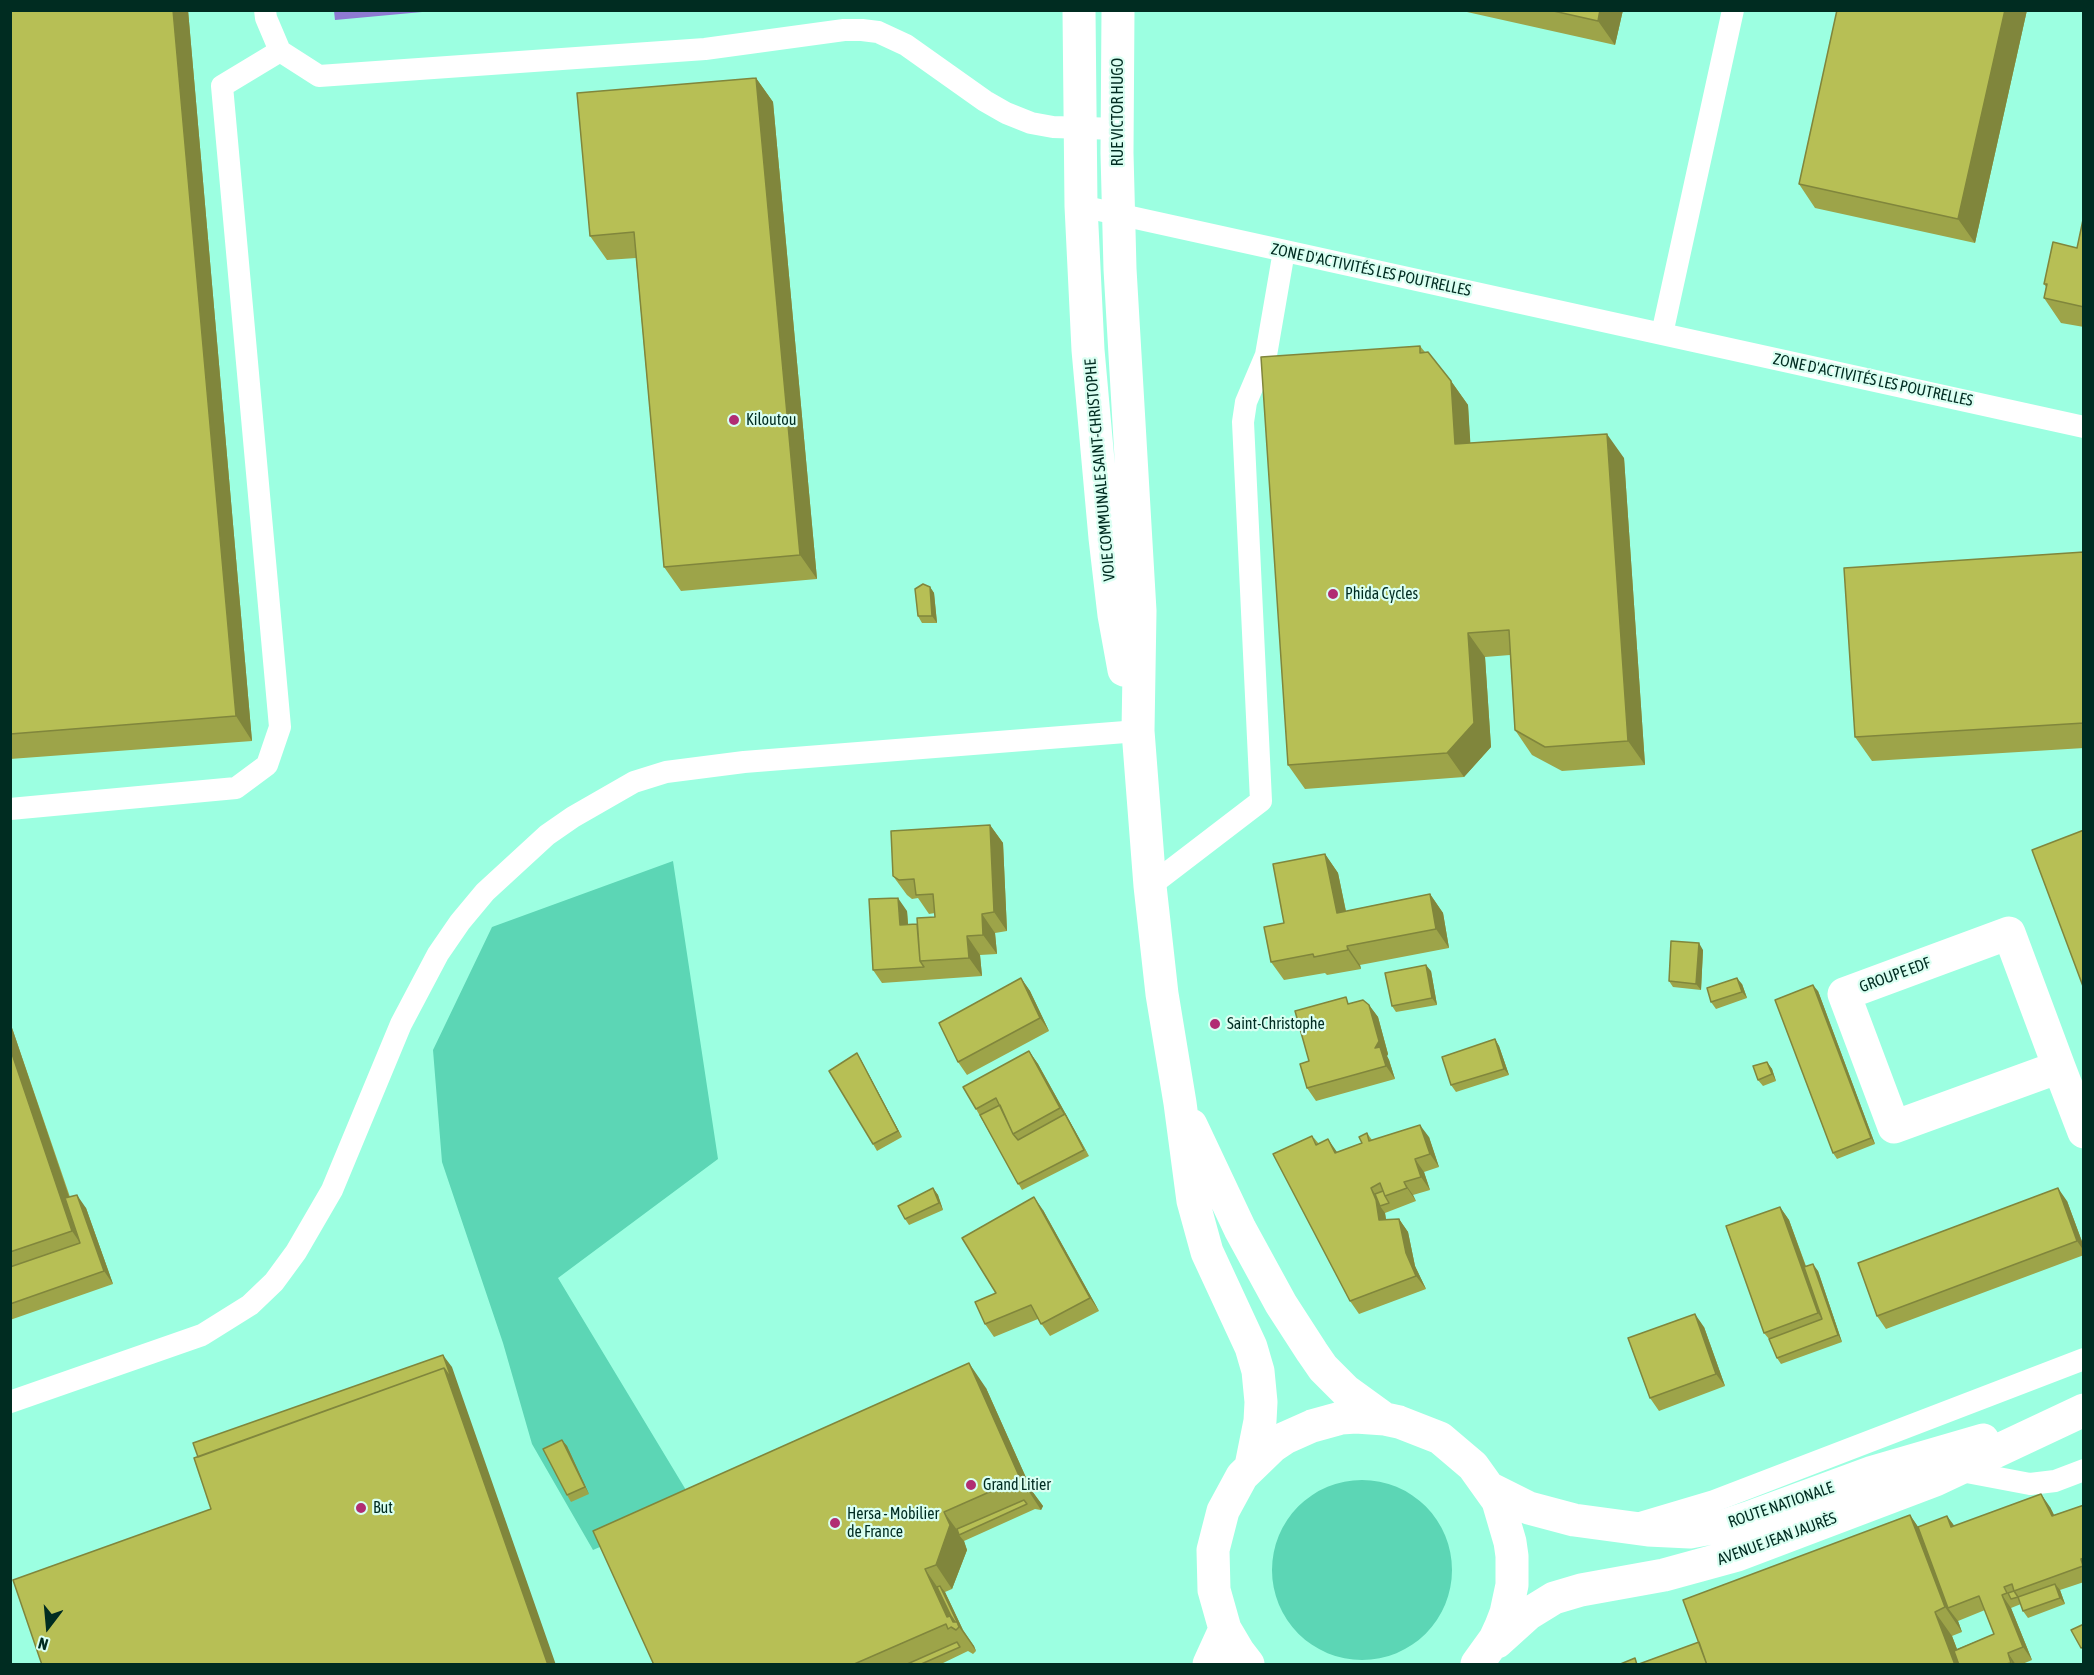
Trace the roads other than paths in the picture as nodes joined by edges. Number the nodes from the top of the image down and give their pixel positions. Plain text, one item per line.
1 (265, 10) edge
2 (1078, 10) edge
3 (1118, 10) edge
4 (1733, 10) edge
5 (280, 51) junction
6 (1079, 129) junction
7 (1118, 129) junction
8 (1081, 206) junction
9 (1119, 214) junction
10 (1284, 250) junction
11 (1662, 334) junction
12 (2084, 427) edge
13 (1138, 731) junction
14 (10, 809) edge
15 (1150, 886) junction
16 (2059, 1066) junction
17 (1180, 1103) junction
18 (2084, 1132) edge
19 (2084, 1359) edge
20 (10, 1402) edge
21 (2076, 1412) edge
22 (1385, 1419) junction
23 (1251, 1466) junction
24 (1956, 1470) junction
25 (2084, 1470) edge
26 (1491, 1489) junction
27 (1625, 1527) junction
28 (1225, 1629) junction
29 (1482, 1658) edge
30 (1209, 1665) edge
31 (1248, 1665) edge

1 - 5 lane
2 - 6 main road
3 - 7 main road, RUE VICTOR HUGO
4 - 11 lane
5 - 6 lane
5 - 14 lane
6 - 7 lane
6 - 8 main road
7 - 9 main road, RUE VICTOR HUGO
8 - 9 lane, ZONE D'ACTIVITÉS LES POUTRELLES
8 - 13 main road, VOIE COMMUNALE SAINT-CHRISTOPHE
9 - 10 lane, ZONE D'ACTIVITÉS LES POUTRELLES
9 - 13 main road, VOIE COMMUNALE SAINT-CHRISTOPHE
10 - 11 lane, ZONE D'ACTIVITÉS LES POUTRELLES
10 - 15 lane
11 - 12 lane, ZONE D'ACTIVITÉS LES POUTRELLES
13 - 15 main road, VOIE COMMUNALE SAINT-CHRISTOPHE
13 - 20 lane
15 - 17 main road, VOIE COMMUNALE SAINT-CHRISTOPHE
16 - 16 main road, GROUPE EDF
16 - 18 main road, GROUPE EDF
17 - 22 main road, VOIE COMMUNALE SAINT-CHRISTOPHE
17 - 23 main road, VOIE COMMUNALE SAINT-CHRISTOPHE
19 - 27 lane
21 - 24 main road, AVENUE JEAN JAURÈS
21 - 27 main road, ROUTE NATIONALE
22 - 23 main road
22 - 26 main road
23 - 28 main road
24 - 25 lane
24 - 29 main road, AVENUE JEAN JAURÈS
26 - 27 main road, ROUTE NATIONALE
26 - 29 main road
28 - 30 main road
28 - 31 main road

